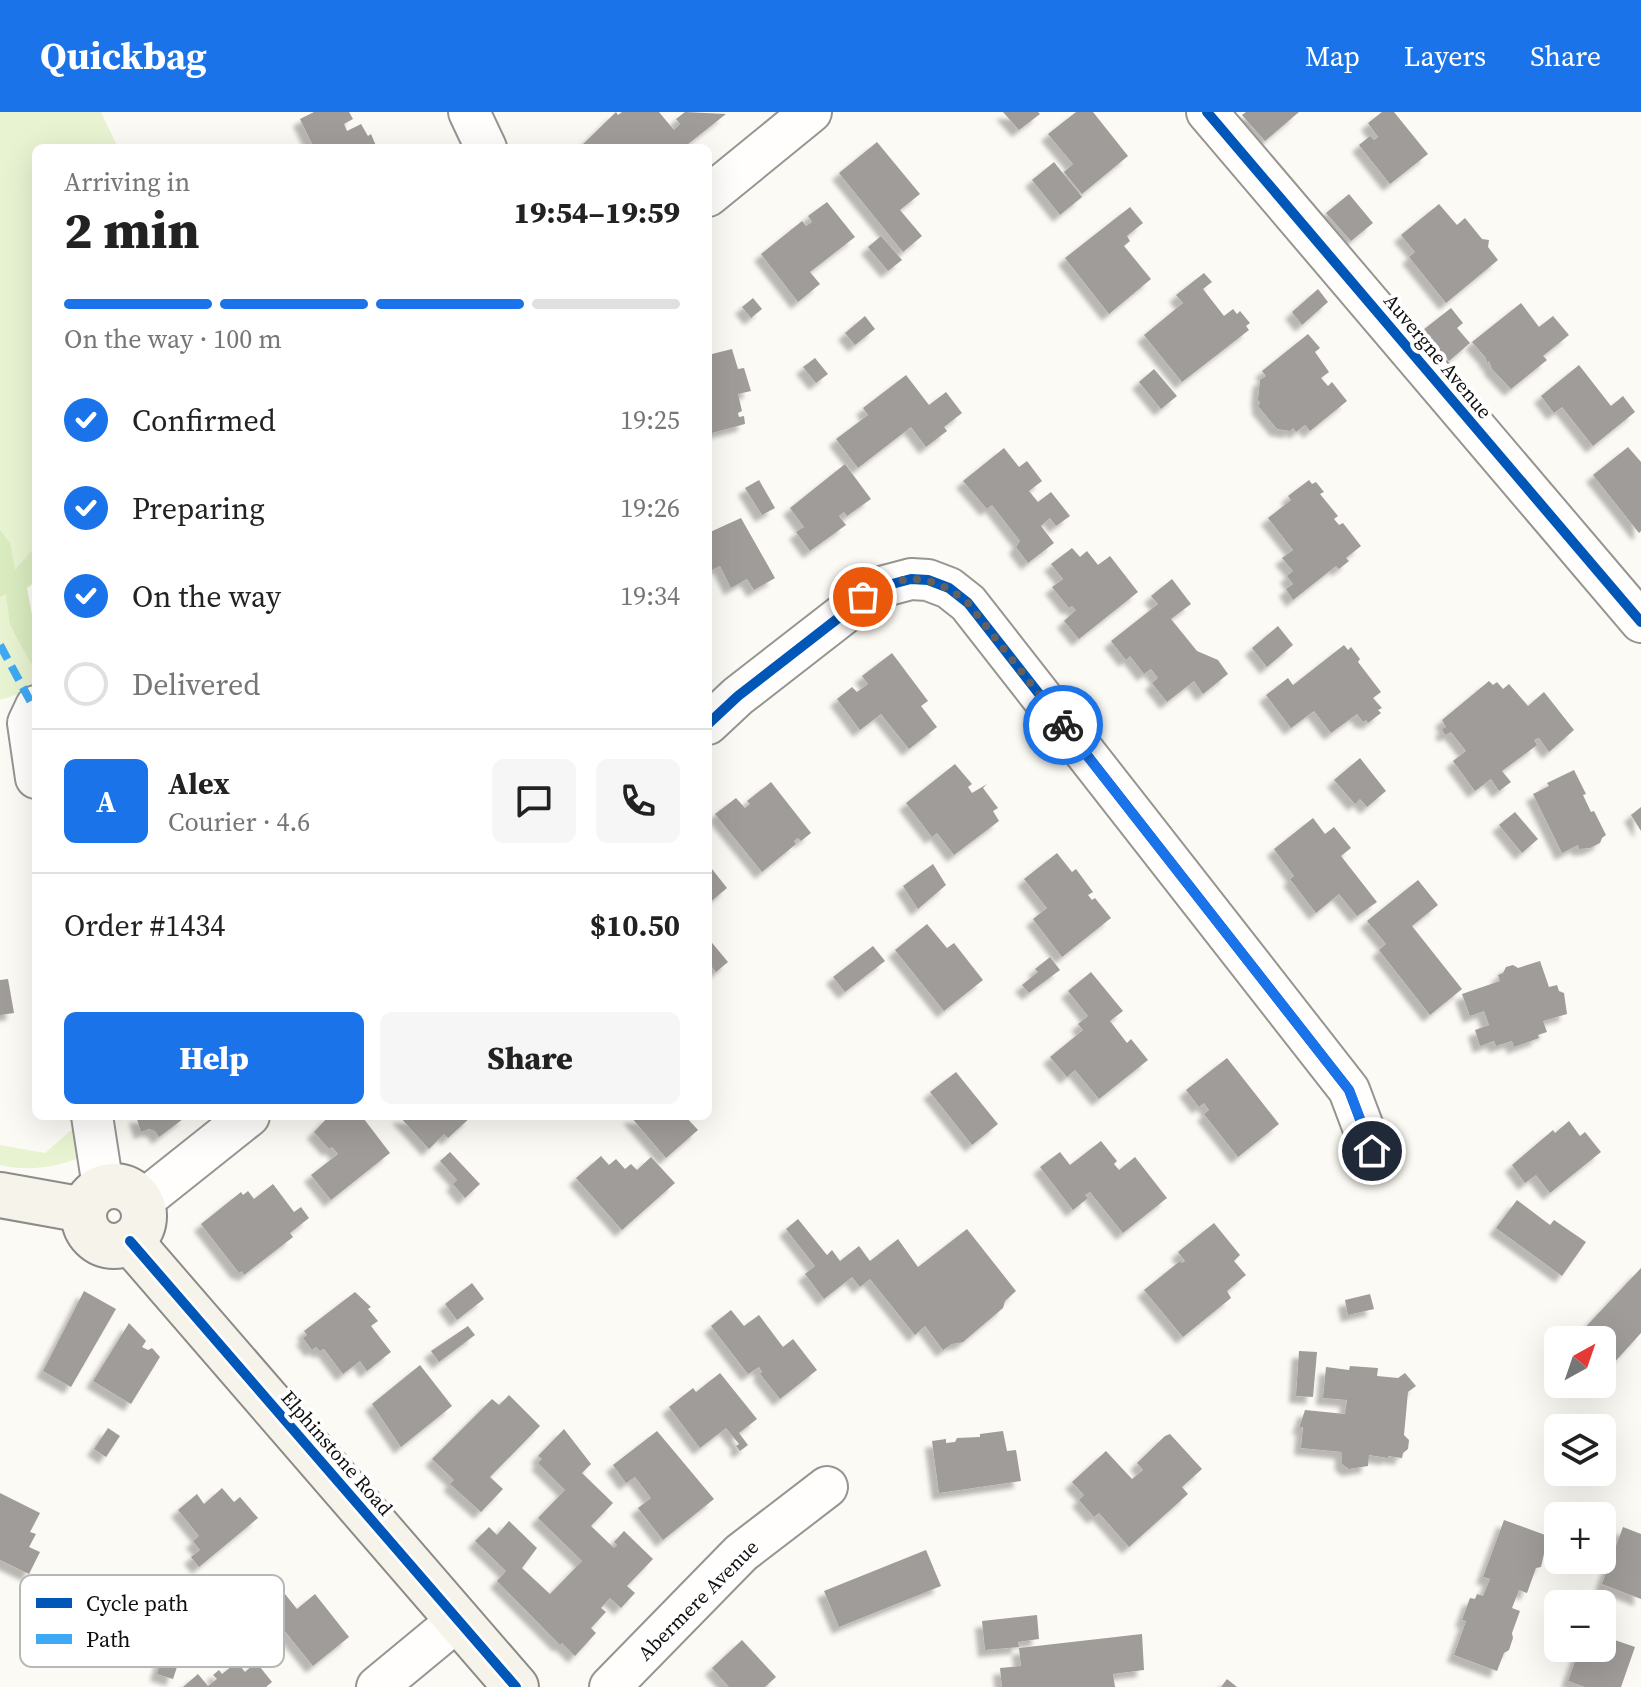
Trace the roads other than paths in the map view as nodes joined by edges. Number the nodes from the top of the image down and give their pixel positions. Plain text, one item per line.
1 (469, 112) edge
2 (811, 112) edge
3 (1207, 112) edge
4 (484, 144) edge
5 (712, 193) edge
6 (1641, 622) edge
7 (32, 714) edge
8 (712, 720) edge
9 (32, 750) edge
10 (93, 1120) edge
11 (243, 1120) edge
12 (1372, 1151) dead end
13 (0, 1195) edge
14 (114, 1210) junction
15 (827, 1487) dead end
16 (458, 1620) junction
17 (377, 1687) edge
18 (516, 1687) edge
19 (610, 1687) edge

1 - 4 street
2 - 5 street
3 - 6 street, Auvergne Avenue
7 - 9 street
8 - 12 street
10 - 14 street
11 - 14 street
13 - 14 street
14 - 16 street, Elphinstone Road
15 - 19 street, Abermere Avenue
16 - 17 street
16 - 18 street, Elphinstone Road

